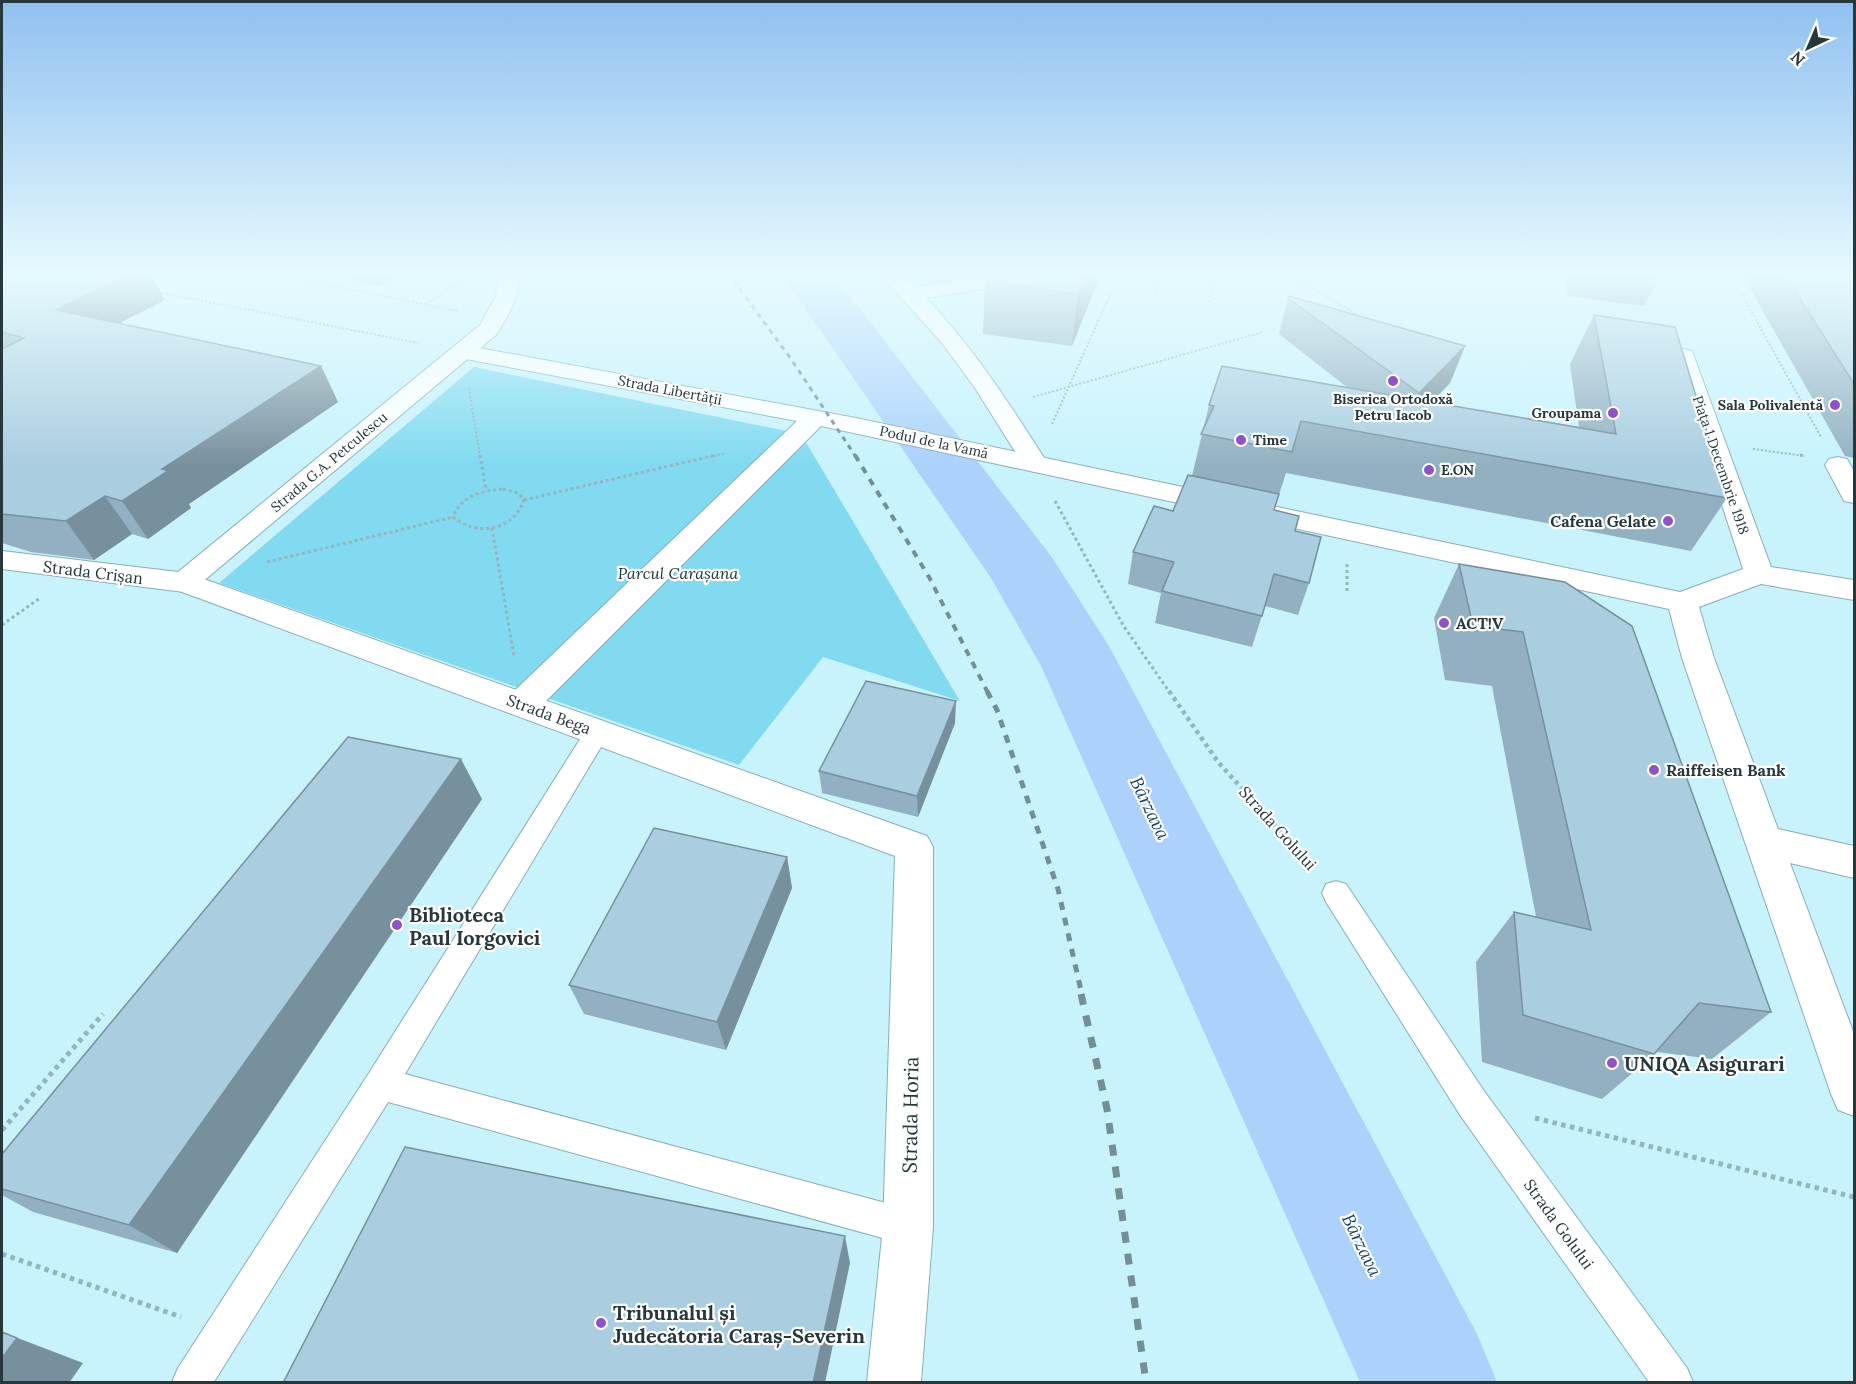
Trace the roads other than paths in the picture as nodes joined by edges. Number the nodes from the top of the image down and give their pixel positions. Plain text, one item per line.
1 (478, 338) edge
2 (947, 338) edge
3 (469, 347) junction
4 (1684, 356) edge
5 (816, 417) junction
6 (856, 425) joint
7 (1023, 461) junction
8 (1836, 463) road end
9 (1854, 495) edge
10 (2, 560) edge
11 (1759, 574) junction
12 (184, 582) junction
13 (1854, 590) edge
14 (1683, 602) junction
15 (522, 704) junction
16 (598, 732) junction
17 (1764, 841) junction
18 (914, 847) joint
19 (1854, 862) edge
20 (1336, 893) road end
21 (381, 1084) junction
22 (1854, 1094) edge
23 (908, 1227) junction
24 (192, 1383) edge
25 (894, 1383) edge
26 (1673, 1383) edge

1 - 3 street, Strada G.A. Petculescu
2 - 7 street
3 - 5 street, Strada Libertății
3 - 12 street, Strada G.A. Petculescu
4 - 11 street, Piața 1 Decembrie 1918
5 - 6 street, Strada Libertății
5 - 15 street
6 - 7 street, Podul de la Vamă
7 - 14 street
8 - 9 street
10 - 12 street, Strada Crișan
11 - 13 street
11 - 14 street
12 - 15 street, Strada Bega
14 - 17 street
15 - 16 street, Strada Bega
16 - 18 street, Strada Bega
16 - 21 lane
17 - 19 street
17 - 22 street
18 - 23 street, Strada Horia
20 - 26 lane, Strada Golului
21 - 23 lane
21 - 24 lane
23 - 25 street, Strada Horia

